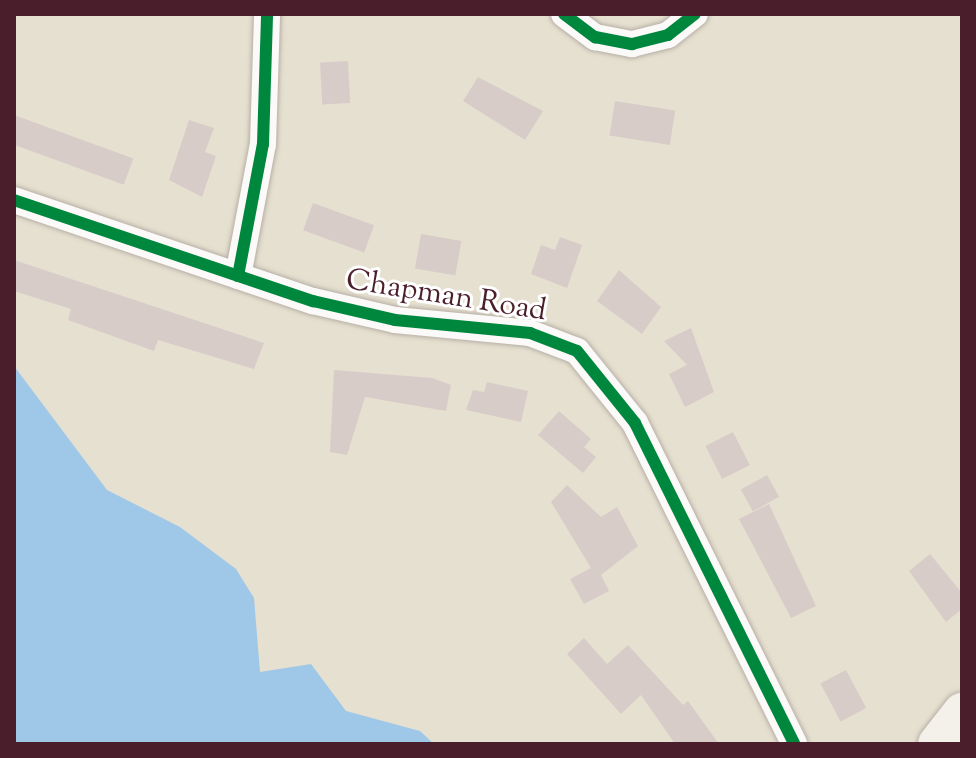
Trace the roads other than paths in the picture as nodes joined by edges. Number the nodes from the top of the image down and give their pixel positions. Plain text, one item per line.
1 (267, 14) edge
2 (564, 14) edge
3 (695, 14) edge
4 (14, 200) edge
5 (238, 276) junction
6 (962, 712) edge
7 (794, 744) edge
8 (937, 744) edge

1 - 5 street
2 - 3 street
4 - 5 street, Chapman Road
5 - 7 street, Chapman Road
6 - 8 main road

